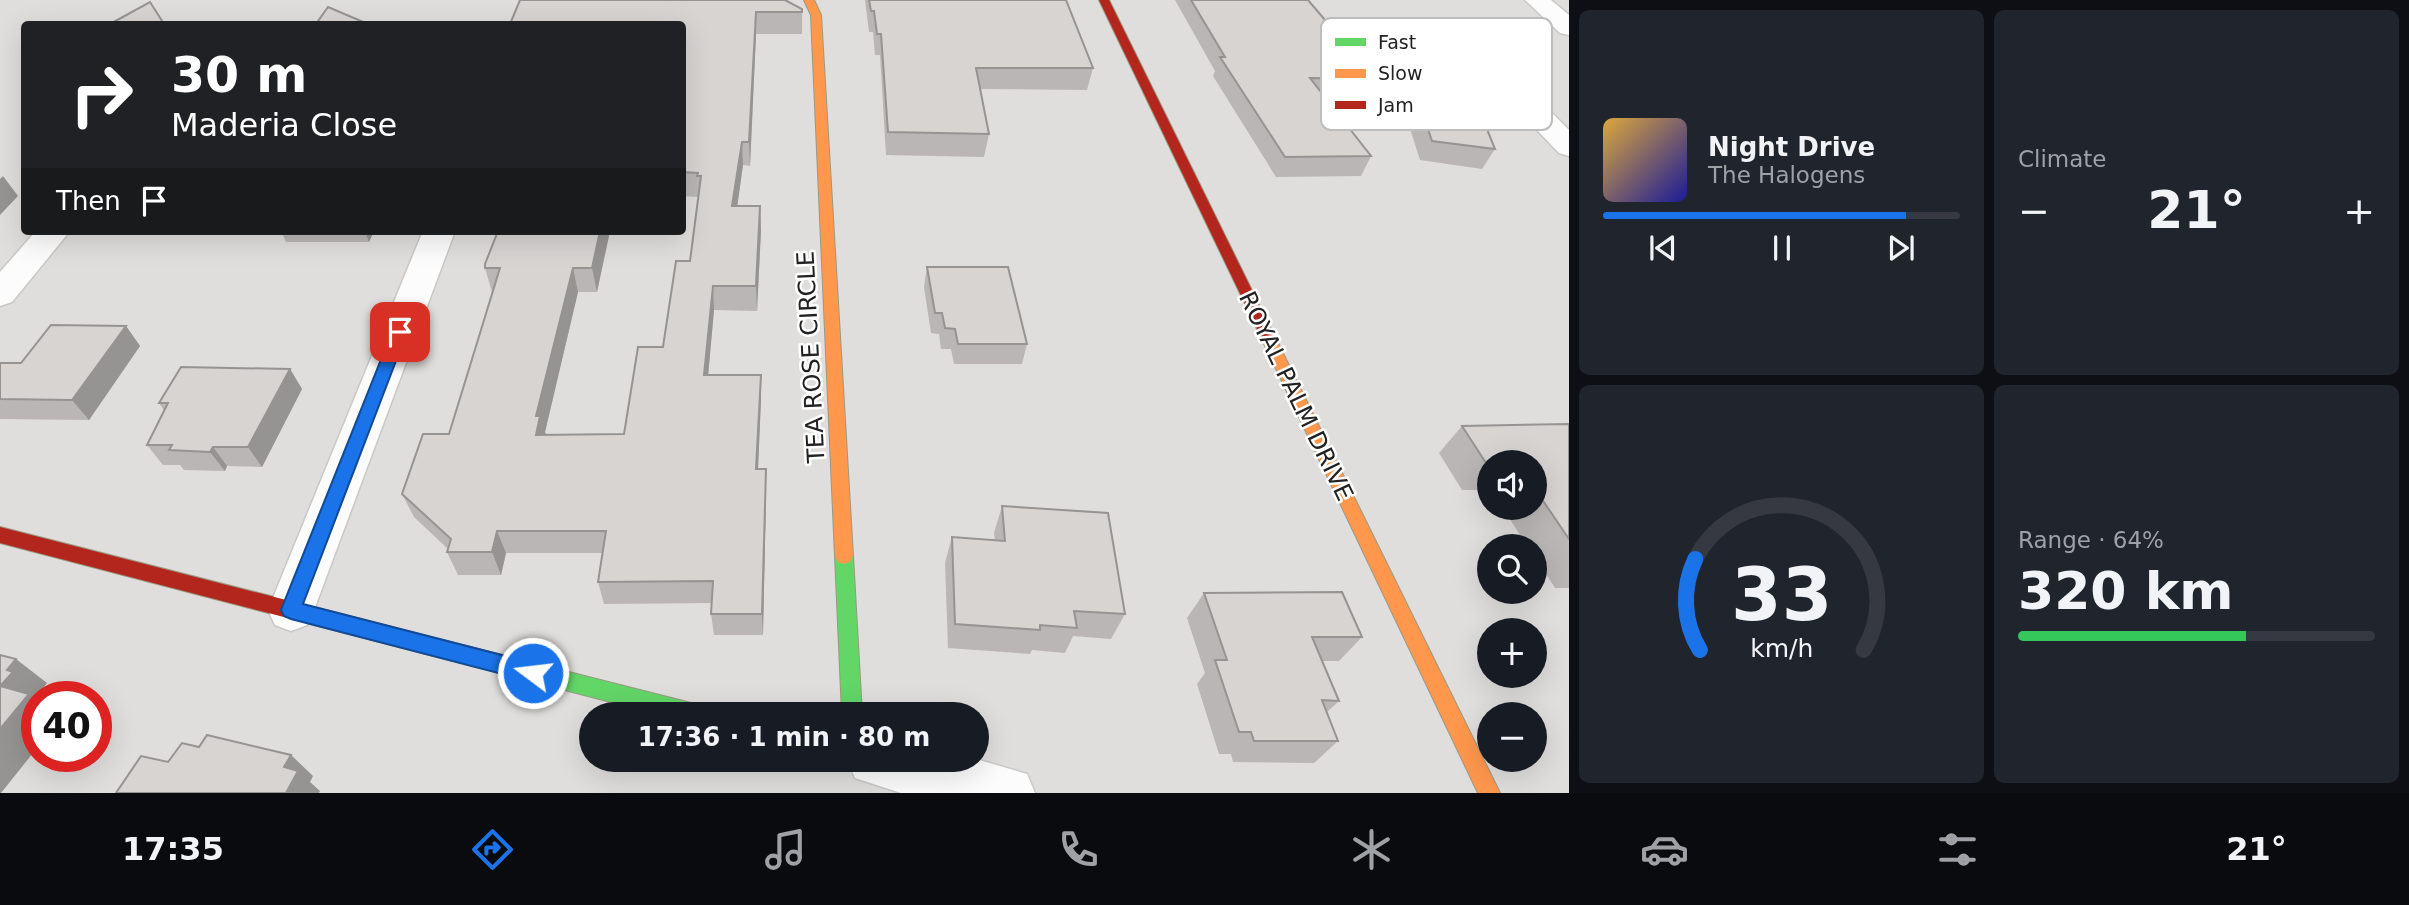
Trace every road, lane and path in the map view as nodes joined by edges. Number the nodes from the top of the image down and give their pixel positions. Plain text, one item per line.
1 (808, 0) edge
2 (1104, 0) edge
3 (1536, 0) edge
4 (1569, 28) edge
5 (1552, 130) edge
6 (1569, 147) edge
7 (51, 235) edge
8 (437, 235) edge
9 (0, 294) edge
10 (0, 535) edge
11 (291, 610) junction
12 (648, 702) edge
13 (851, 702) edge
14 (922, 772) edge
15 (1008, 793) edge
16 (1489, 793) edge

1 - 13 street, TEA ROSE CIRCLE
2 - 16 street, ROYAL PALM DRIVE
3 - 4 street
5 - 6 street
7 - 9 street
8 - 11 street
10 - 11 street
11 - 12 street
14 - 15 street

